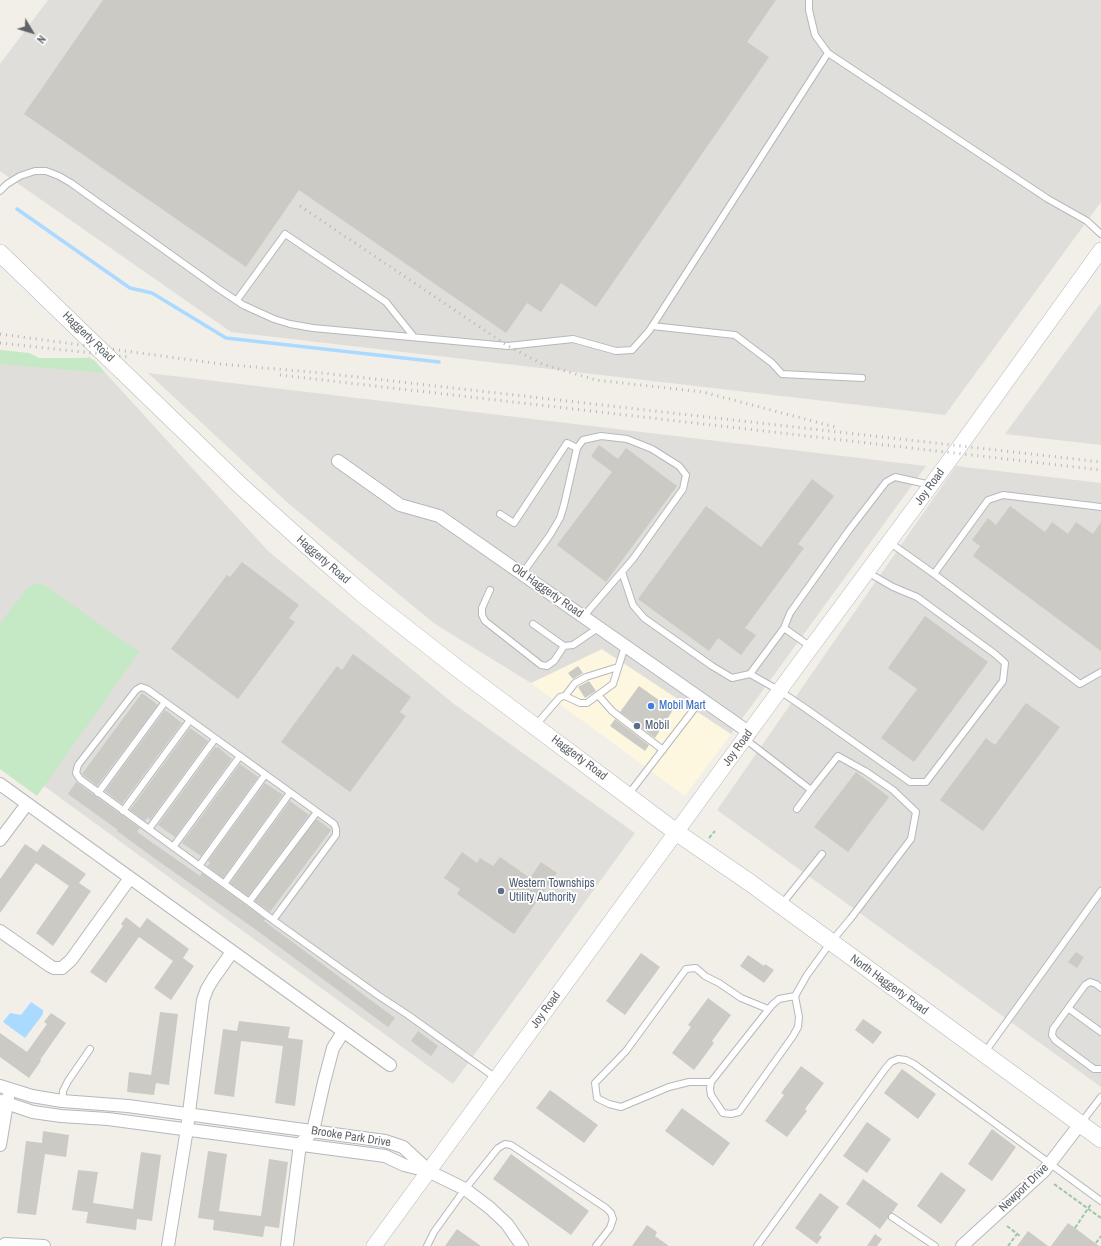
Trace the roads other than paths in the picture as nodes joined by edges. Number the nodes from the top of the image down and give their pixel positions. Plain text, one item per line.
1 (809, 0) edge
2 (828, 53) junction
3 (0, 191) edge
4 (1101, 234) edge
5 (1101, 250) edge
6 (0, 253) edge
7 (237, 300) junction
8 (652, 326) junction
9 (414, 337) junction
10 (862, 378) dead end
11 (577, 448) junction
12 (338, 461) dead end
13 (931, 485) junction
14 (1101, 507) edge
15 (500, 514) dead end
16 (889, 542) junction
17 (622, 572) junction
18 (867, 572) junction
19 (522, 574) junction
20 (934, 574) junction
21 (490, 590) dead end
22 (583, 617) junction
23 (533, 624) dead end
24 (598, 628) junction
25 (784, 628) junction
26 (564, 646) junction
27 (625, 646) junction
28 (811, 648) junction
29 (618, 667) junction
30 (1101, 672) edge
31 (750, 674) junction
32 (780, 691) junction
33 (598, 695) junction
34 (565, 696) junction
35 (701, 700) junction
36 (165, 702) junction
37 (190, 720) junction
38 (535, 726) junction
39 (747, 736) junction
40 (215, 739) junction
41 (663, 750) junction
42 (240, 756) junction
43 (265, 775) junction
44 (0, 784) edge
45 (811, 790) junction
46 (98, 793) junction
47 (290, 793) junction
48 (628, 795) junction
49 (27, 804) junction
50 (797, 809) dead end
51 (123, 811) junction
52 (316, 812) junction
53 (149, 829) junction
54 (676, 832) junction
55 (0, 840) edge
56 (174, 847) junction
57 (822, 854) dead end
58 (199, 866) junction
59 (130, 878) junction
60 (224, 884) junction
61 (1101, 892) edge
62 (249, 902) junction
63 (781, 905) junction
64 (273, 920) junction
65 (0, 931) edge
66 (831, 942) junction
67 (232, 952) junction
68 (1101, 988) edge
69 (795, 996) junction
70 (1068, 1008) junction
71 (768, 1009) junction
72 (344, 1032) junction
73 (1101, 1032) edge
74 (90, 1049) dead end
75 (984, 1054) junction
76 (390, 1065) dead end
77 (1101, 1069) edge
78 (496, 1078) junction
79 (711, 1082) junction
80 (5, 1088) edge
81 (1101, 1096) edge
82 (57, 1100) junction
83 (3, 1102) edge
84 (49, 1114) junction
85 (188, 1114) junction
86 (1080, 1124) junction
87 (187, 1129) junction
88 (313, 1131) junction
89 (1101, 1139) edge
90 (300, 1144) junction
91 (0, 1145) edge
92 (1050, 1164) junction
93 (428, 1171) junction
94 (465, 1189) junction
95 (1101, 1202) edge
96 (892, 1217) dead end
97 (3, 1242) edge
98 (44, 1246) edge
99 (168, 1246) edge
100 (287, 1246) edge
101 (374, 1246) edge
102 (427, 1246) edge
103 (522, 1246) edge
104 (596, 1246) edge
105 (757, 1246) edge
106 (935, 1246) edge
107 (962, 1246) edge

1 - 2 lane
2 - 4 lane
2 - 8 lane
3 - 7 lane
5 - 13 street, Joy Road
6 - 38 main road, Haggerty Road
7 - 9 lane
7 - 9 lane
8 - 9 lane
8 - 10 lane
11 - 15 lane
11 - 17 lane
11 - 19 lane
12 - 19 street, Old Haggerty Road
13 - 16 street, Joy Road
13 - 25 lane
14 - 20 lane
16 - 18 street, Joy Road
16 - 20 lane
17 - 22 lane
17 - 31 lane
18 - 28 street, Joy Road
18 - 32 lane
19 - 22 street, Old Haggerty Road
20 - 30 lane
21 - 26 lane
22 - 24 street, Old Haggerty Road
23 - 26 lane
24 - 26 lane
24 - 27 street, Old Haggerty Road
25 - 28 lane
25 - 31 lane
27 - 29 lane
27 - 35 street, Old Haggerty Road
28 - 32 street, Joy Road
29 - 33 lane
29 - 34 lane
31 - 32 lane
32 - 39 street, Joy Road
33 - 34 lane
33 - 41 lane
34 - 38 lane
35 - 39 street, Old Haggerty Road
35 - 41 lane
36 - 37 lane
36 - 46 lane
36 - 46 lane
37 - 40 lane
37 - 51 lane
38 - 48 main road, Haggerty Road
39 - 45 lane
39 - 54 street, Joy Road
40 - 42 lane
40 - 53 lane
41 - 48 lane
42 - 43 lane
42 - 56 lane
43 - 47 lane
43 - 58 lane
44 - 49 street
45 - 50 lane
45 - 66 lane
46 - 51 lane
47 - 52 lane
47 - 60 lane
48 - 54 main road, Haggerty Road
49 - 55 street
49 - 59 street
51 - 53 lane
52 - 62 lane
52 - 64 lane
53 - 56 lane
54 - 63 main road, North Haggerty Road
54 - 78 street, Joy Road
56 - 58 lane
57 - 63 lane
58 - 60 lane
59 - 65 street
59 - 67 street
60 - 62 lane
61 - 75 lane
62 - 64 lane
63 - 66 main road, North Haggerty Road
64 - 78 lane
66 - 69 lane
66 - 75 main road, North Haggerty Road
67 - 72 street
67 - 85 street
68 - 70 lane
69 - 71 lane
69 - 79 lane
70 - 73 lane
70 - 77 lane
71 - 79 lane
71 - 79 lane
72 - 76 street
72 - 88 street
74 - 82 lane
75 - 86 main road, North Haggerty Road
78 - 93 street, Joy Road
80 - 82 street, Brooke Park Drive
80 - 83 street
81 - 86 lane
82 - 84 street
82 - 85 street, Brooke Park Drive
83 - 84 street, Brooke Park Drive
83 - 91 street
84 - 87 street, Brooke Park Drive
85 - 87 street
85 - 88 street, Brooke Park Drive
86 - 89 main road, North Haggerty Road
86 - 92 street, Newport Drive
87 - 90 street, Brooke Park Drive
87 - 99 street
88 - 90 street
88 - 93 street, Brooke Park Drive
90 - 93 street, Brooke Park Drive
90 - 100 street
92 - 95 lane
92 - 105 lane
92 - 107 street, Newport Drive
93 - 94 street
93 - 101 street, Joy Road
94 - 102 lane
94 - 103 street
94 - 104 lane
96 - 106 lane
97 - 98 street

